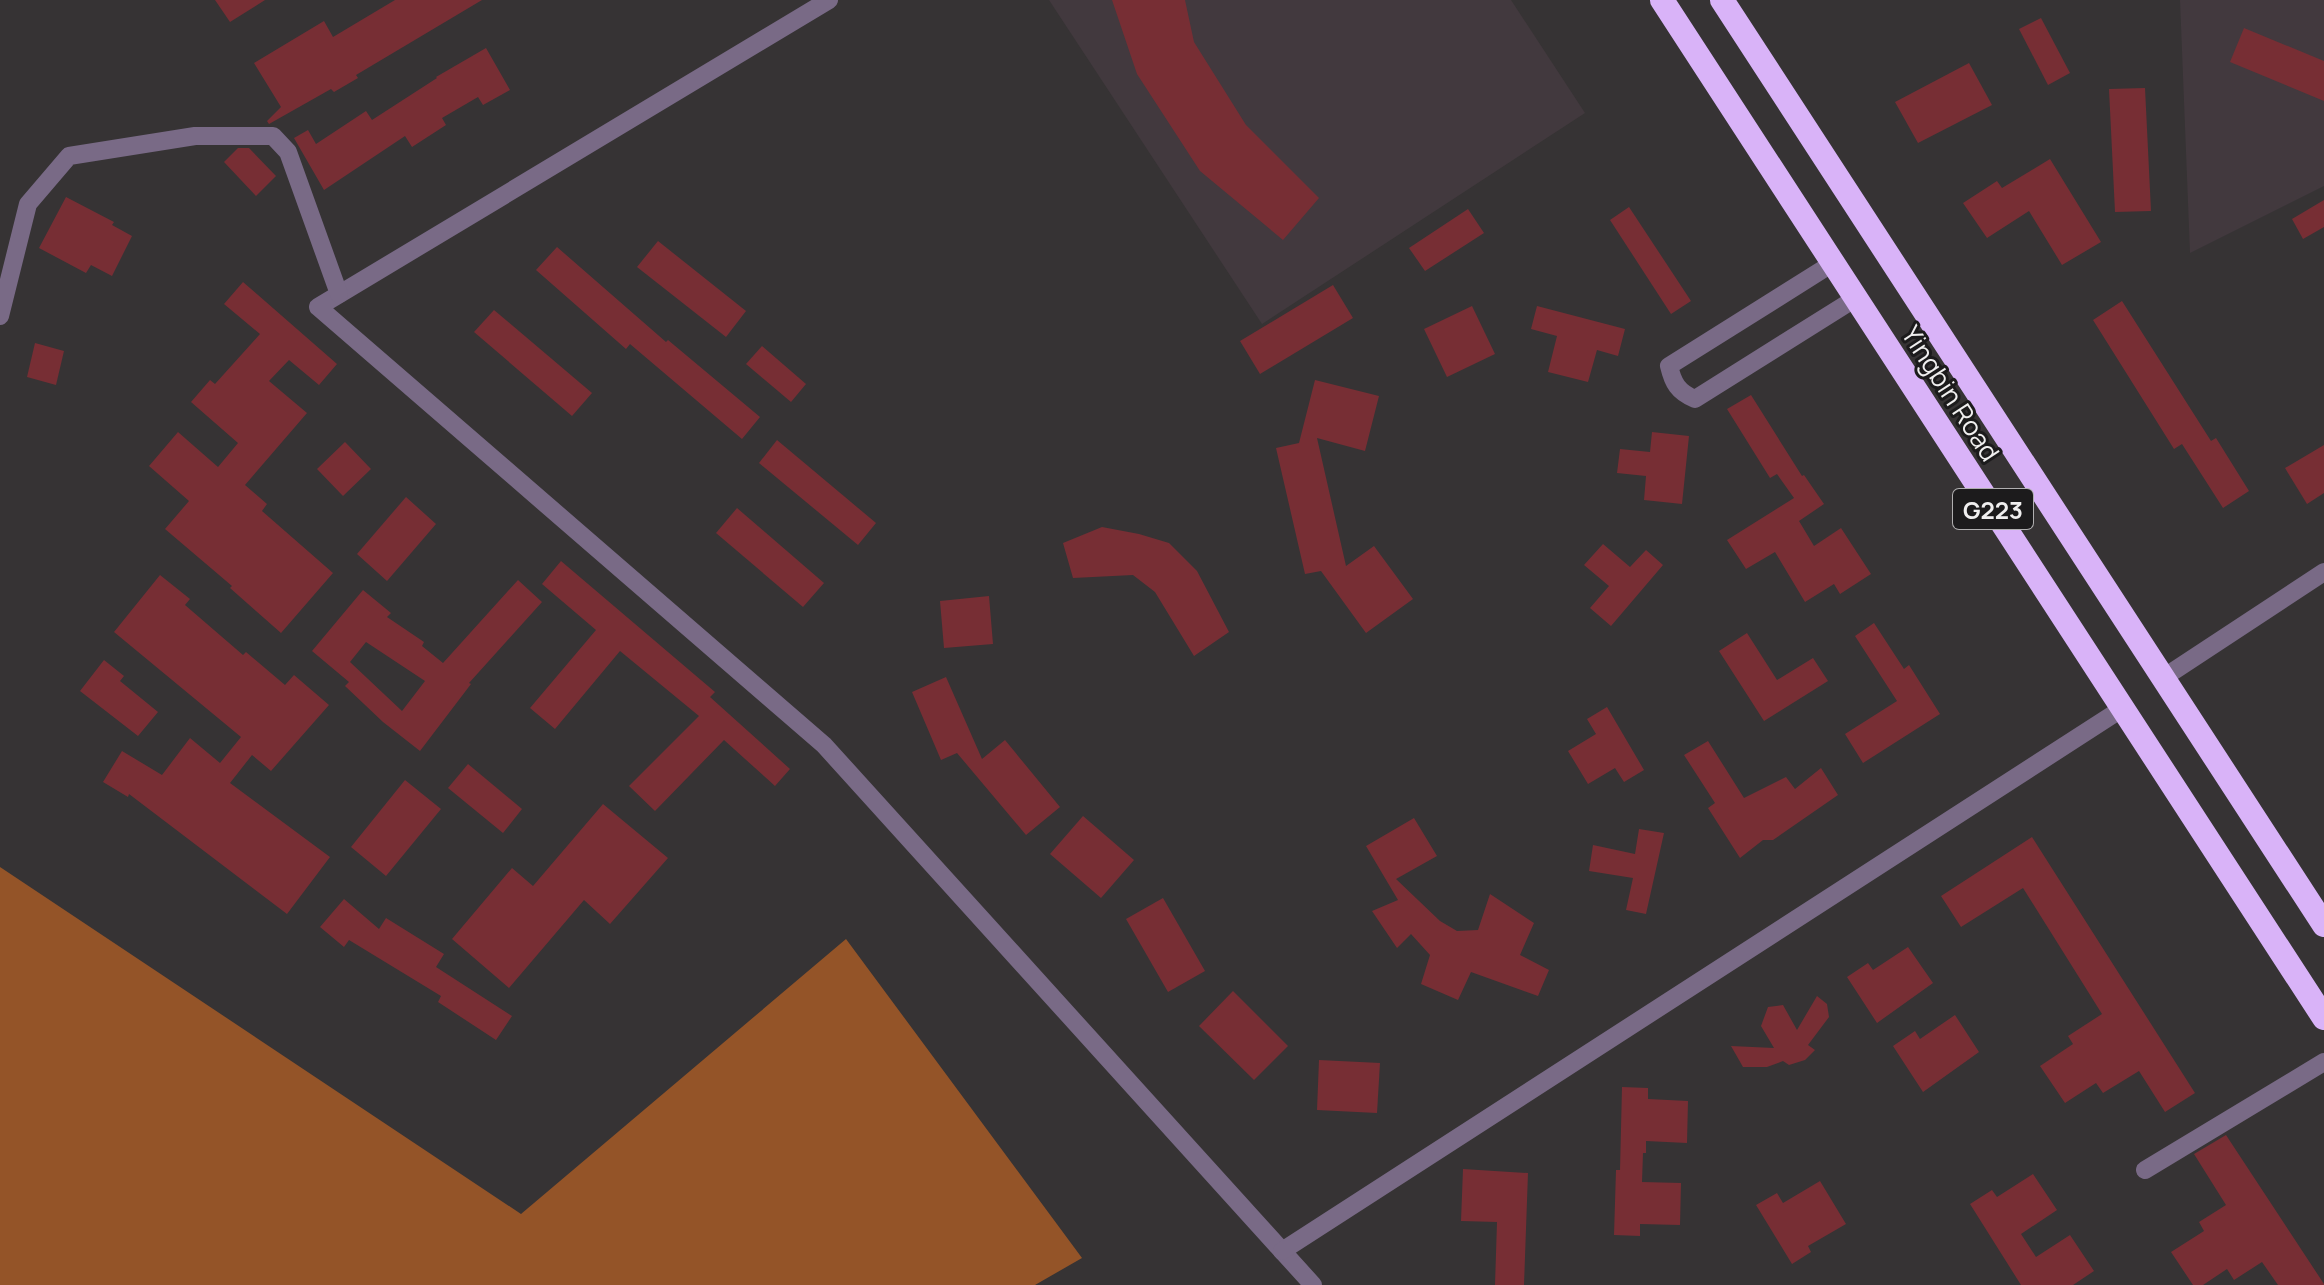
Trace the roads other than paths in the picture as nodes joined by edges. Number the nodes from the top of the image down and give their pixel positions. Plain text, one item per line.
1 (829, 0) edge
2 (1662, 0) edge
3 (1722, 0) edge
4 (1833, 263) junction
5 (339, 294) junction
6 (1856, 298) junction
7 (0, 316) edge
8 (2324, 572) edge
9 (2163, 678) junction
10 (2123, 708) junction
11 (2324, 925) edge
12 (2324, 1018) edge
13 (2324, 1062) edge
14 (2145, 1170) dead end
15 (1282, 1251) junction
16 (1313, 1285) edge

1 - 5 street
2 - 4 highway, Yingbin Road / G223
3 - 9 highway, Yingbin Road / G223
4 - 6 highway, Yingbin Road / G223
4 - 6 street
5 - 7 street
5 - 15 street
6 - 10 highway, Yingbin Road / G223
8 - 9 street
9 - 11 highway, Yingbin Road / G223
10 - 12 highway, Yingbin Road / G223
10 - 15 street
13 - 14 street
15 - 16 street

